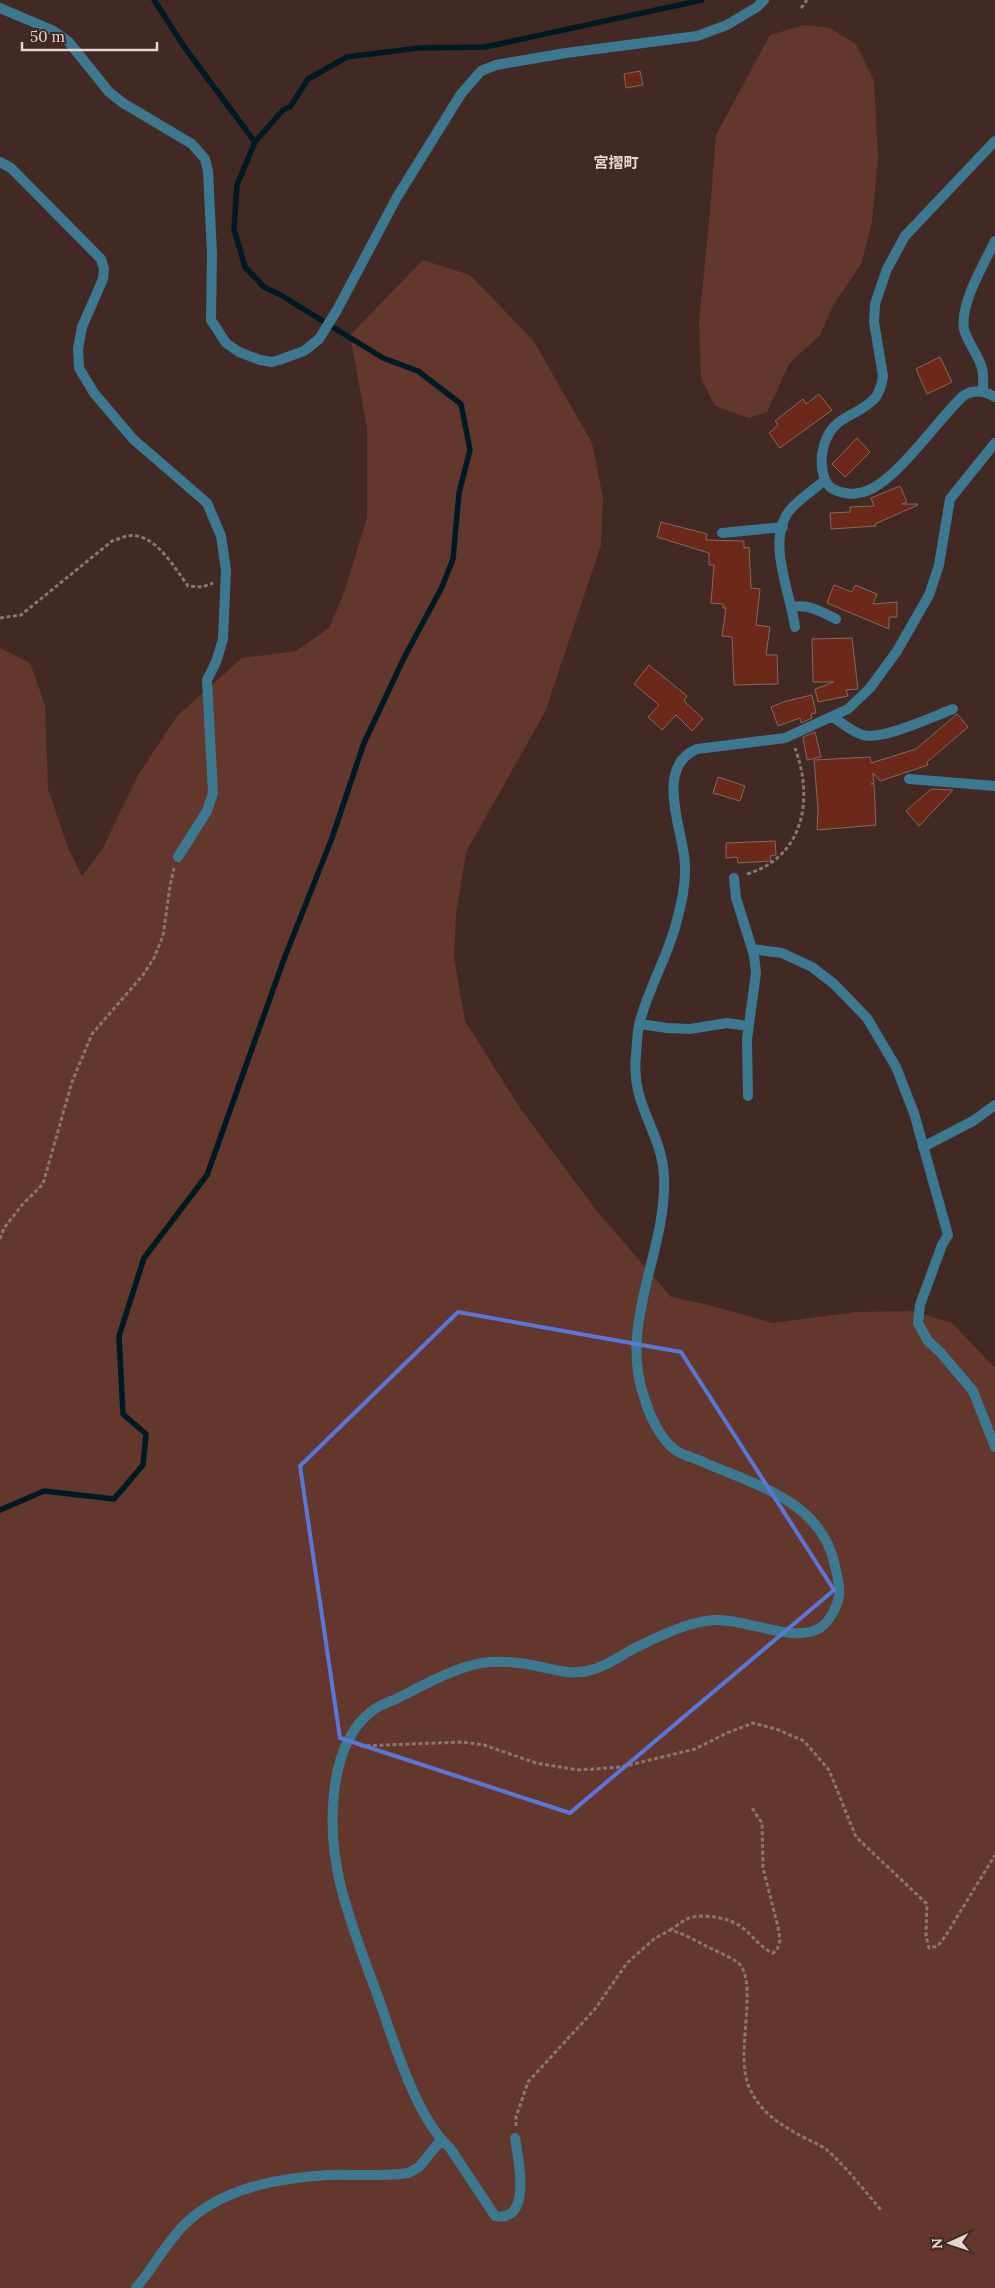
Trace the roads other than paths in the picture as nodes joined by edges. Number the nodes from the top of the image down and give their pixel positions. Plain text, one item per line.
1 (764, 0) edge
2 (0, 8) edge
3 (995, 141) edge
4 (0, 162) edge
5 (995, 242) edge
6 (983, 391) junction
7 (995, 397) edge
8 (995, 443) edge
9 (824, 481) junction
10 (783, 527) junction
11 (722, 533) dead end
12 (793, 607) junction
13 (836, 619) dead end
14 (795, 627) dead end
15 (953, 709) dead end
16 (833, 716) junction
17 (909, 779) dead end
18 (995, 786) edge
19 (178, 857) road end
20 (734, 878) road end
21 (752, 949) junction
22 (640, 1024) junction
23 (748, 1026) junction
24 (748, 1096) dead end
25 (995, 1105) edge
26 (923, 1146) junction
27 (995, 1448) edge
28 (515, 2138) road end
29 (441, 2140) junction
30 (136, 2288) edge

1 - 2 street
3 - 9 street
4 - 19 street
5 - 6 street
6 - 7 street
6 - 9 street
8 - 16 street
9 - 10 street
10 - 11 street
10 - 12 street
12 - 13 street
12 - 14 street
15 - 16 street
16 - 22 street
17 - 18 street
20 - 21 street
21 - 23 street
21 - 26 street
22 - 23 street
22 - 29 street
23 - 24 street
25 - 26 street
26 - 27 street
28 - 29 street
29 - 30 street

